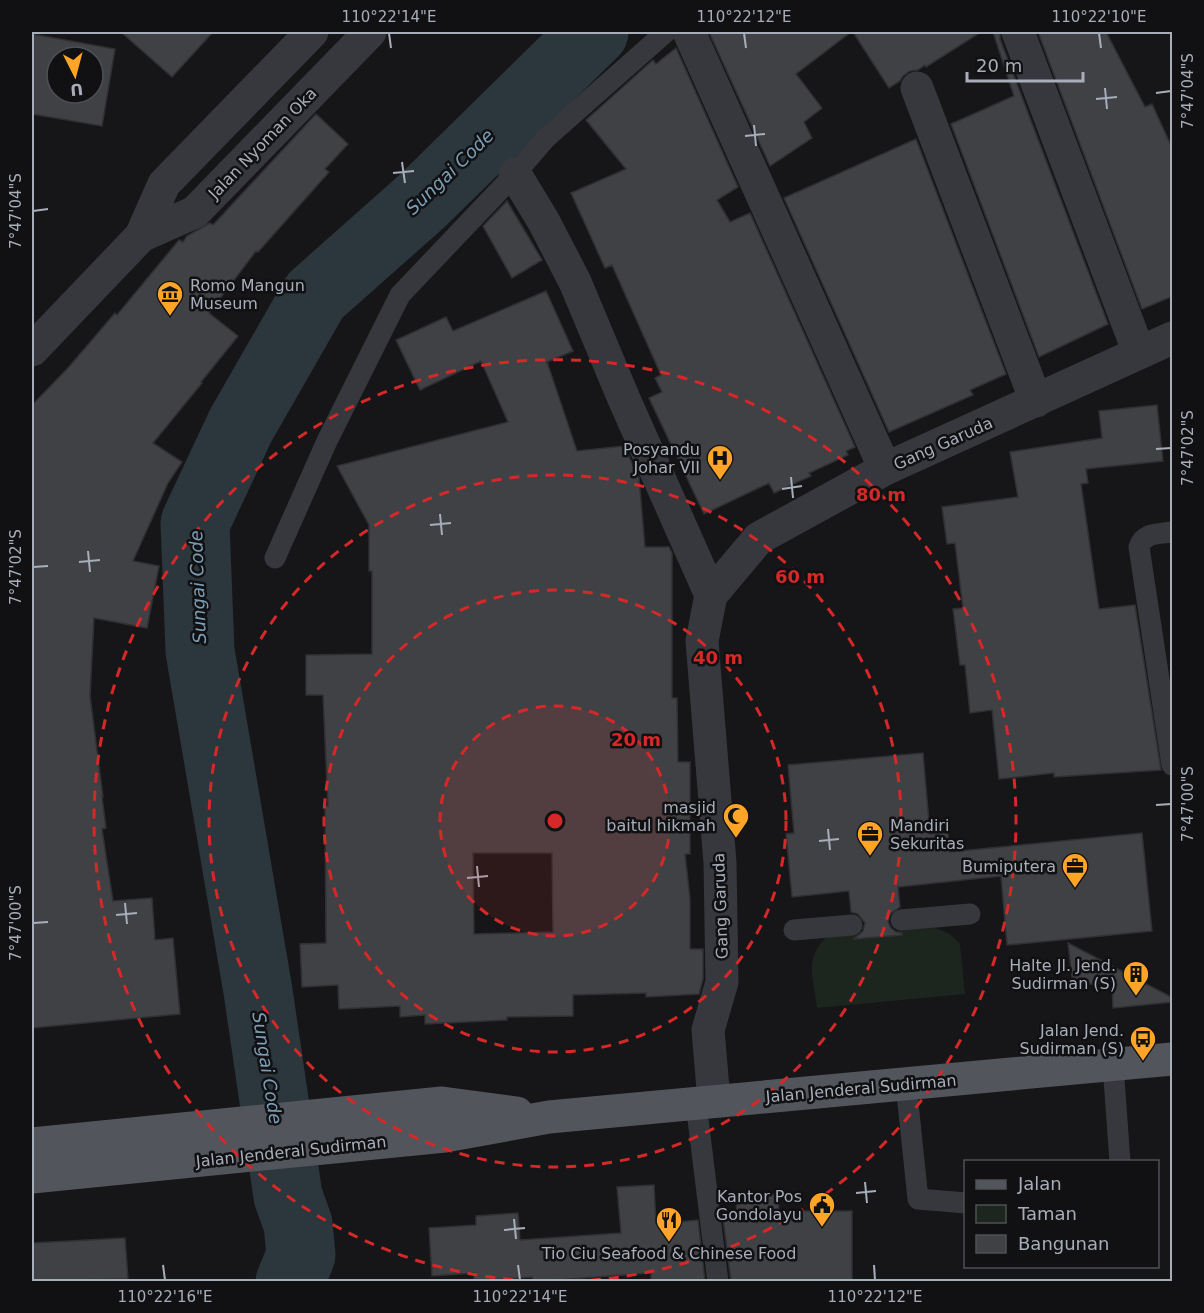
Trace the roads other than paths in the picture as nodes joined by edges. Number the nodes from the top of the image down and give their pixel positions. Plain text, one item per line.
1 (312, 32) edge
2 (370, 32) edge
3 (666, 32) edge
4 (689, 32) edge
5 (1018, 32) edge
6 (917, 88) dead end
7 (515, 174) junction
8 (141, 236) junction
9 (1173, 338) edge
10 (32, 350) edge
11 (1139, 353) junction
12 (1036, 401) junction
13 (885, 469) junction
14 (1173, 532) edge
15 (275, 558) dead end
16 (711, 595) junction
17 (1173, 765) edge
18 (970, 914) dead end
19 (901, 920) dead end
20 (852, 925) dead end
21 (794, 930) dead end
22 (1173, 1059) edge
23 (1113, 1065) junction
24 (906, 1084) junction
25 (705, 1102) junction
26 (549, 1117) junction
27 (32, 1144) edge
28 (1120, 1160) edge
29 (32, 1177) edge
30 (964, 1203) edge
31 (718, 1281) edge

1 - 8 street, Jalan Nyoman Oka
2 - 8 street, Jalan Nyoman Oka
3 - 7 lane
4 - 13 street
5 - 11 street
6 - 12 street
7 - 15 lane
7 - 16 street
8 - 10 street, Jalan Nyoman Oka
9 - 11 street, Gang Garuda
11 - 12 street, Gang Garuda
12 - 13 street, Gang Garuda
13 - 16 street, Gang Garuda
14 - 17 lane
16 - 25 street, Gang Garuda
18 - 19 lane
20 - 21 lane
22 - 23 main road, Jalan Jenderal Sudirman
23 - 24 main road, Jalan Jenderal Sudirman
23 - 28 lane
24 - 25 main road, Jalan Jenderal Sudirman
24 - 30 lane
25 - 26 main road, Jalan Jenderal Sudirman
25 - 31 lane
26 - 27 main road, Jalan Jenderal Sudirman
26 - 29 main road, Jalan Jenderal Sudirman

